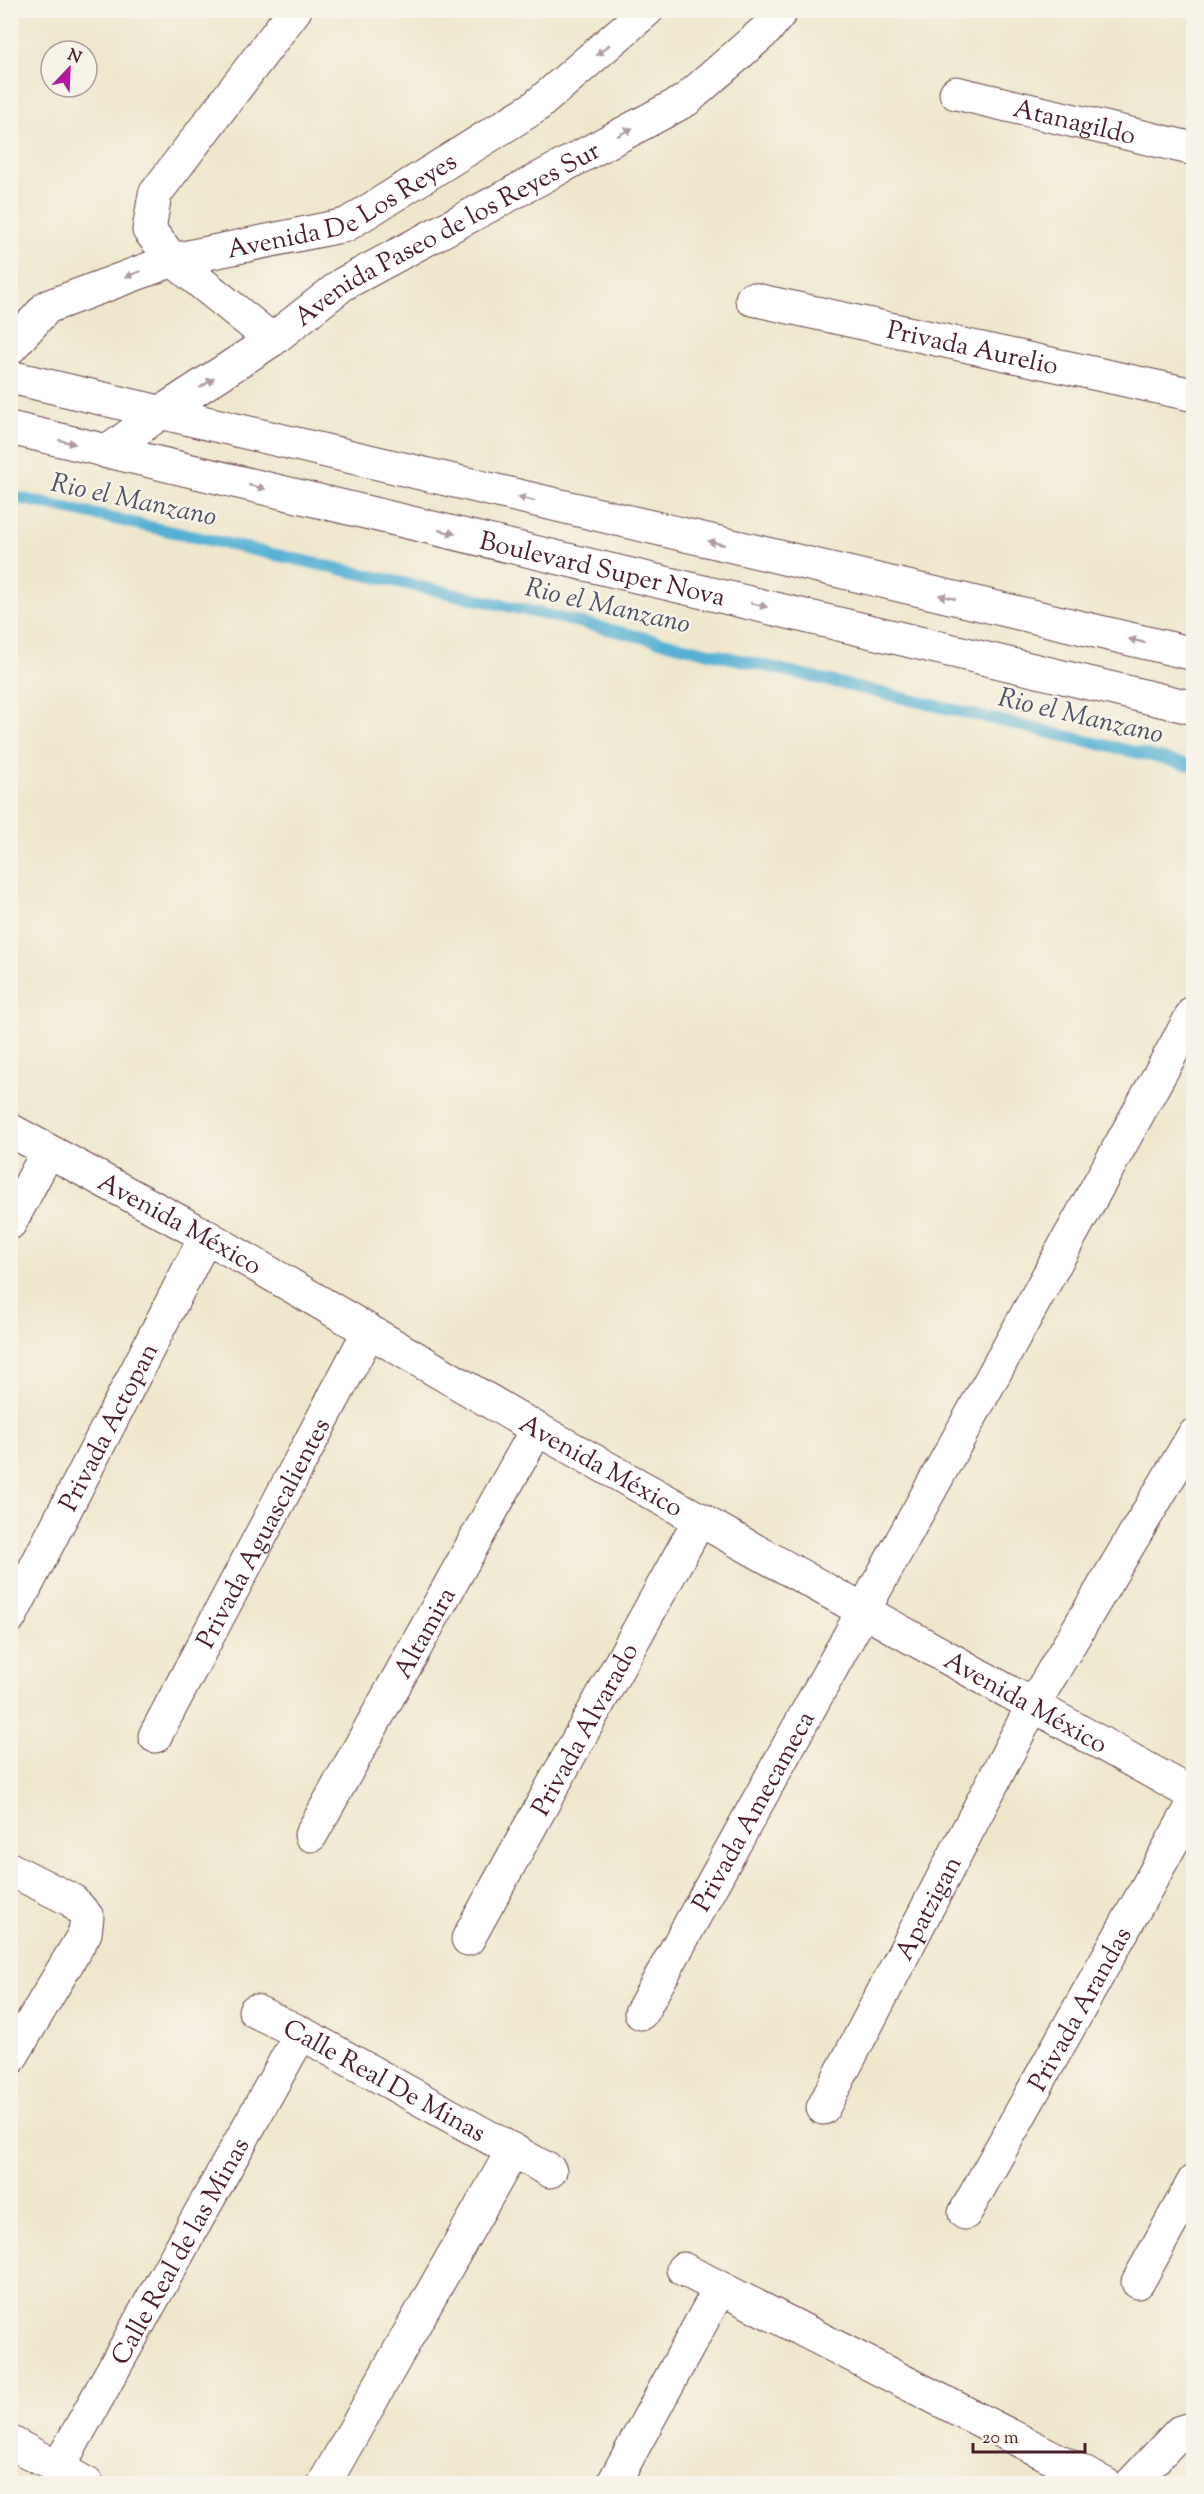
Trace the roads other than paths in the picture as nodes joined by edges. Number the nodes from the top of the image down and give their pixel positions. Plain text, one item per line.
1 (295, 10) edge
2 (647, 10) edge
3 (782, 10) edge
4 (956, 93) dead end
5 (1194, 149) edge
6 (173, 260) junction
7 (752, 299) dead end
8 (272, 340) junction
9 (10, 348) edge
10 (10, 377) edge
11 (1194, 395) edge
12 (160, 413) junction
13 (10, 428) edge
14 (107, 452) junction
15 (1194, 654) edge
16 (1194, 708) edge
17 (1194, 1012) edge
18 (10, 1130) edge
19 (48, 1151) junction
20 (10, 1223) edge
21 (206, 1236) junction
22 (369, 1331) junction
23 (537, 1429) junction
24 (1194, 1435) edge
25 (700, 1519) junction
26 (864, 1610) junction
27 (10, 1617) edge
28 (1033, 1705) junction
29 (155, 1736) dead end
30 (1194, 1795) edge
31 (1194, 1803) edge
32 (311, 1835) dead end
33 (10, 1869) edge
34 (468, 1940) dead end
35 (255, 2011) dead end
36 (641, 2013) dead end
37 (301, 2034) junction
38 (10, 2059) edge
39 (823, 2108) dead end
40 (513, 2150) junction
41 (550, 2171) dead end
42 (1194, 2181) edge
43 (964, 2213) dead end
44 (683, 2269) dead end
45 (1138, 2282) dead end
46 (720, 2288) junction
47 (1194, 2428) edge
48 (10, 2442) edge
49 (58, 2468) junction
50 (87, 2484) edge
51 (324, 2484) edge
52 (613, 2484) edge
53 (1105, 2484) edge
54 (1131, 2484) edge

1 - 6 street
2 -> 6 street, Avenida De Los Reyes
8 -> 3 street, Avenida Paseo de los Reyes Sur
4 - 5 street, Atanagildo
6 - 8 street
6 -> 9 street, Avenida De Los Reyes
7 - 11 street, Privada Aurelio
12 -> 8 street, Avenida Paseo de los Reyes Sur
10 - 12 street, Boulevard Super Nova
12 - 14 street, Avenida Paseo de los Reyes Sur
15 -> 12 street, Boulevard Super Nova
13 -> 14 street, Boulevard Super Nova
14 -> 16 street, Boulevard Super Nova
17 - 26 street, Privada Amecameca
18 - 19 street, Avenida México
19 - 20 street
19 - 21 street, Avenida México
21 - 22 street, Avenida México
21 - 27 street, Privada Actopan
22 - 23 street, Avenida México
22 - 29 street, Privada Aguascalientes
23 - 25 street, Avenida México
23 - 32 street, Altamira
24 - 28 street, Apatzigan
25 - 26 street, Avenida México
25 - 34 street, Privada Alvarado
26 - 28 street, Avenida México
26 - 36 street, Privada Amecameca
28 - 30 street, Avenida México
28 - 39 street, Apatzigan
31 - 43 street, Privada Arandas
33 - 38 street
35 - 37 street, Calle Real De Minas
37 - 40 street, Calle Real De Minas
37 - 49 street, Calle Real de las Minas
40 - 41 street, Calle Real De Minas
40 - 51 street
42 - 45 street
44 - 46 street
46 - 52 street
46 - 53 street
47 - 54 street
48 - 49 street
49 - 50 street

